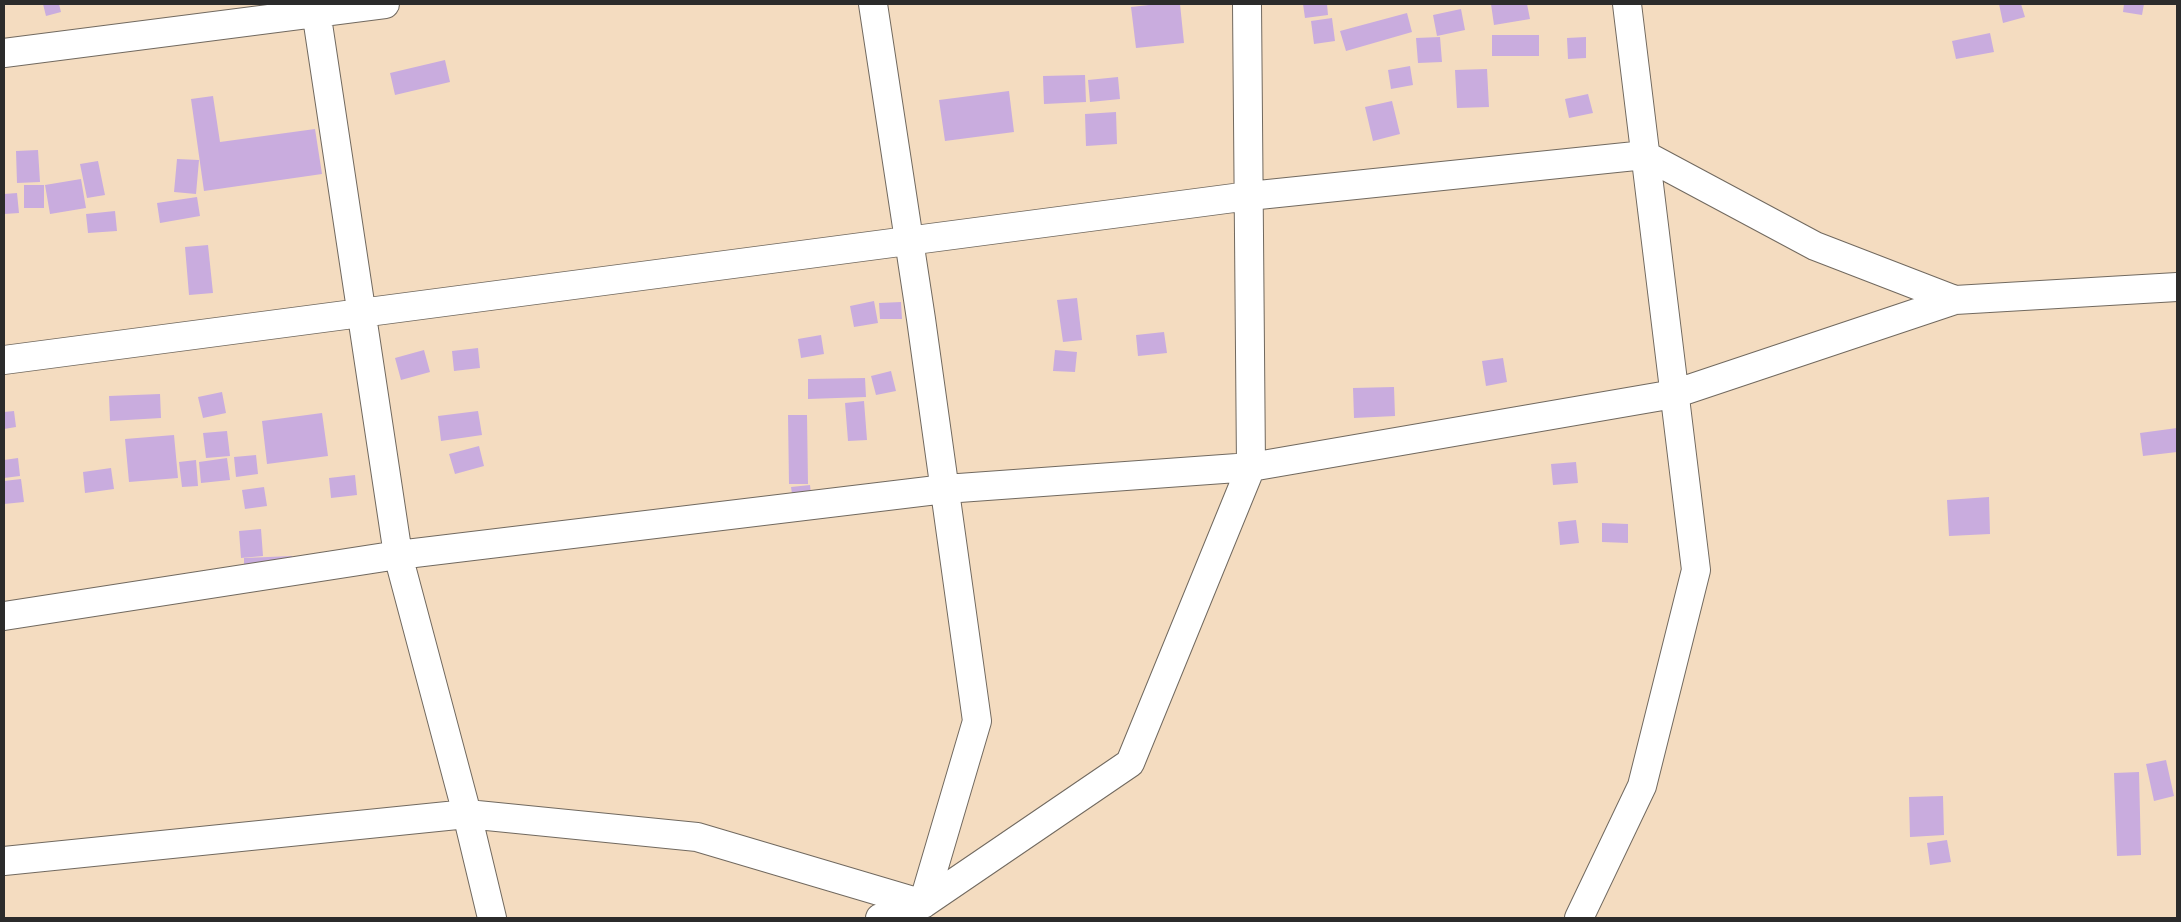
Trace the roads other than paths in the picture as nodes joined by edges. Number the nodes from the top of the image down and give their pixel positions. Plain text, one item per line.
1 (385, 4) edge
2 (873, 4) edge
3 (1247, 4) edge
4 (1627, 4) edge
5 (315, 8) edge
6 (4, 53) edge
7 (1645, 155) junction
8 (1249, 196) junction
9 (908, 240) junction
10 (2177, 287) edge
11 (1955, 300) junction
12 (361, 313) junction
13 (4, 360) edge
14 (1674, 394) junction
15 (1251, 467) junction
16 (945, 489) junction
17 (398, 555) junction
18 (4, 616) edge
19 (467, 814) junction
20 (4, 861) edge
21 (923, 904) junction
22 (492, 918) edge
23 (880, 918) edge
24 (1579, 918) edge

1 - 5 street
2 - 9 street
3 - 8 street
4 - 7 street
5 - 6 street
5 - 12 street
7 - 8 street
7 - 11 street
7 - 14 street
8 - 9 street
8 - 15 street
9 - 12 street
9 - 16 street
10 - 11 street
11 - 14 street
12 - 13 street
12 - 17 street
14 - 15 street
14 - 24 street
15 - 16 street
15 - 21 street
16 - 17 street
16 - 21 street
17 - 18 street
17 - 19 street
19 - 20 street
19 - 21 street
19 - 22 street
21 - 23 street

